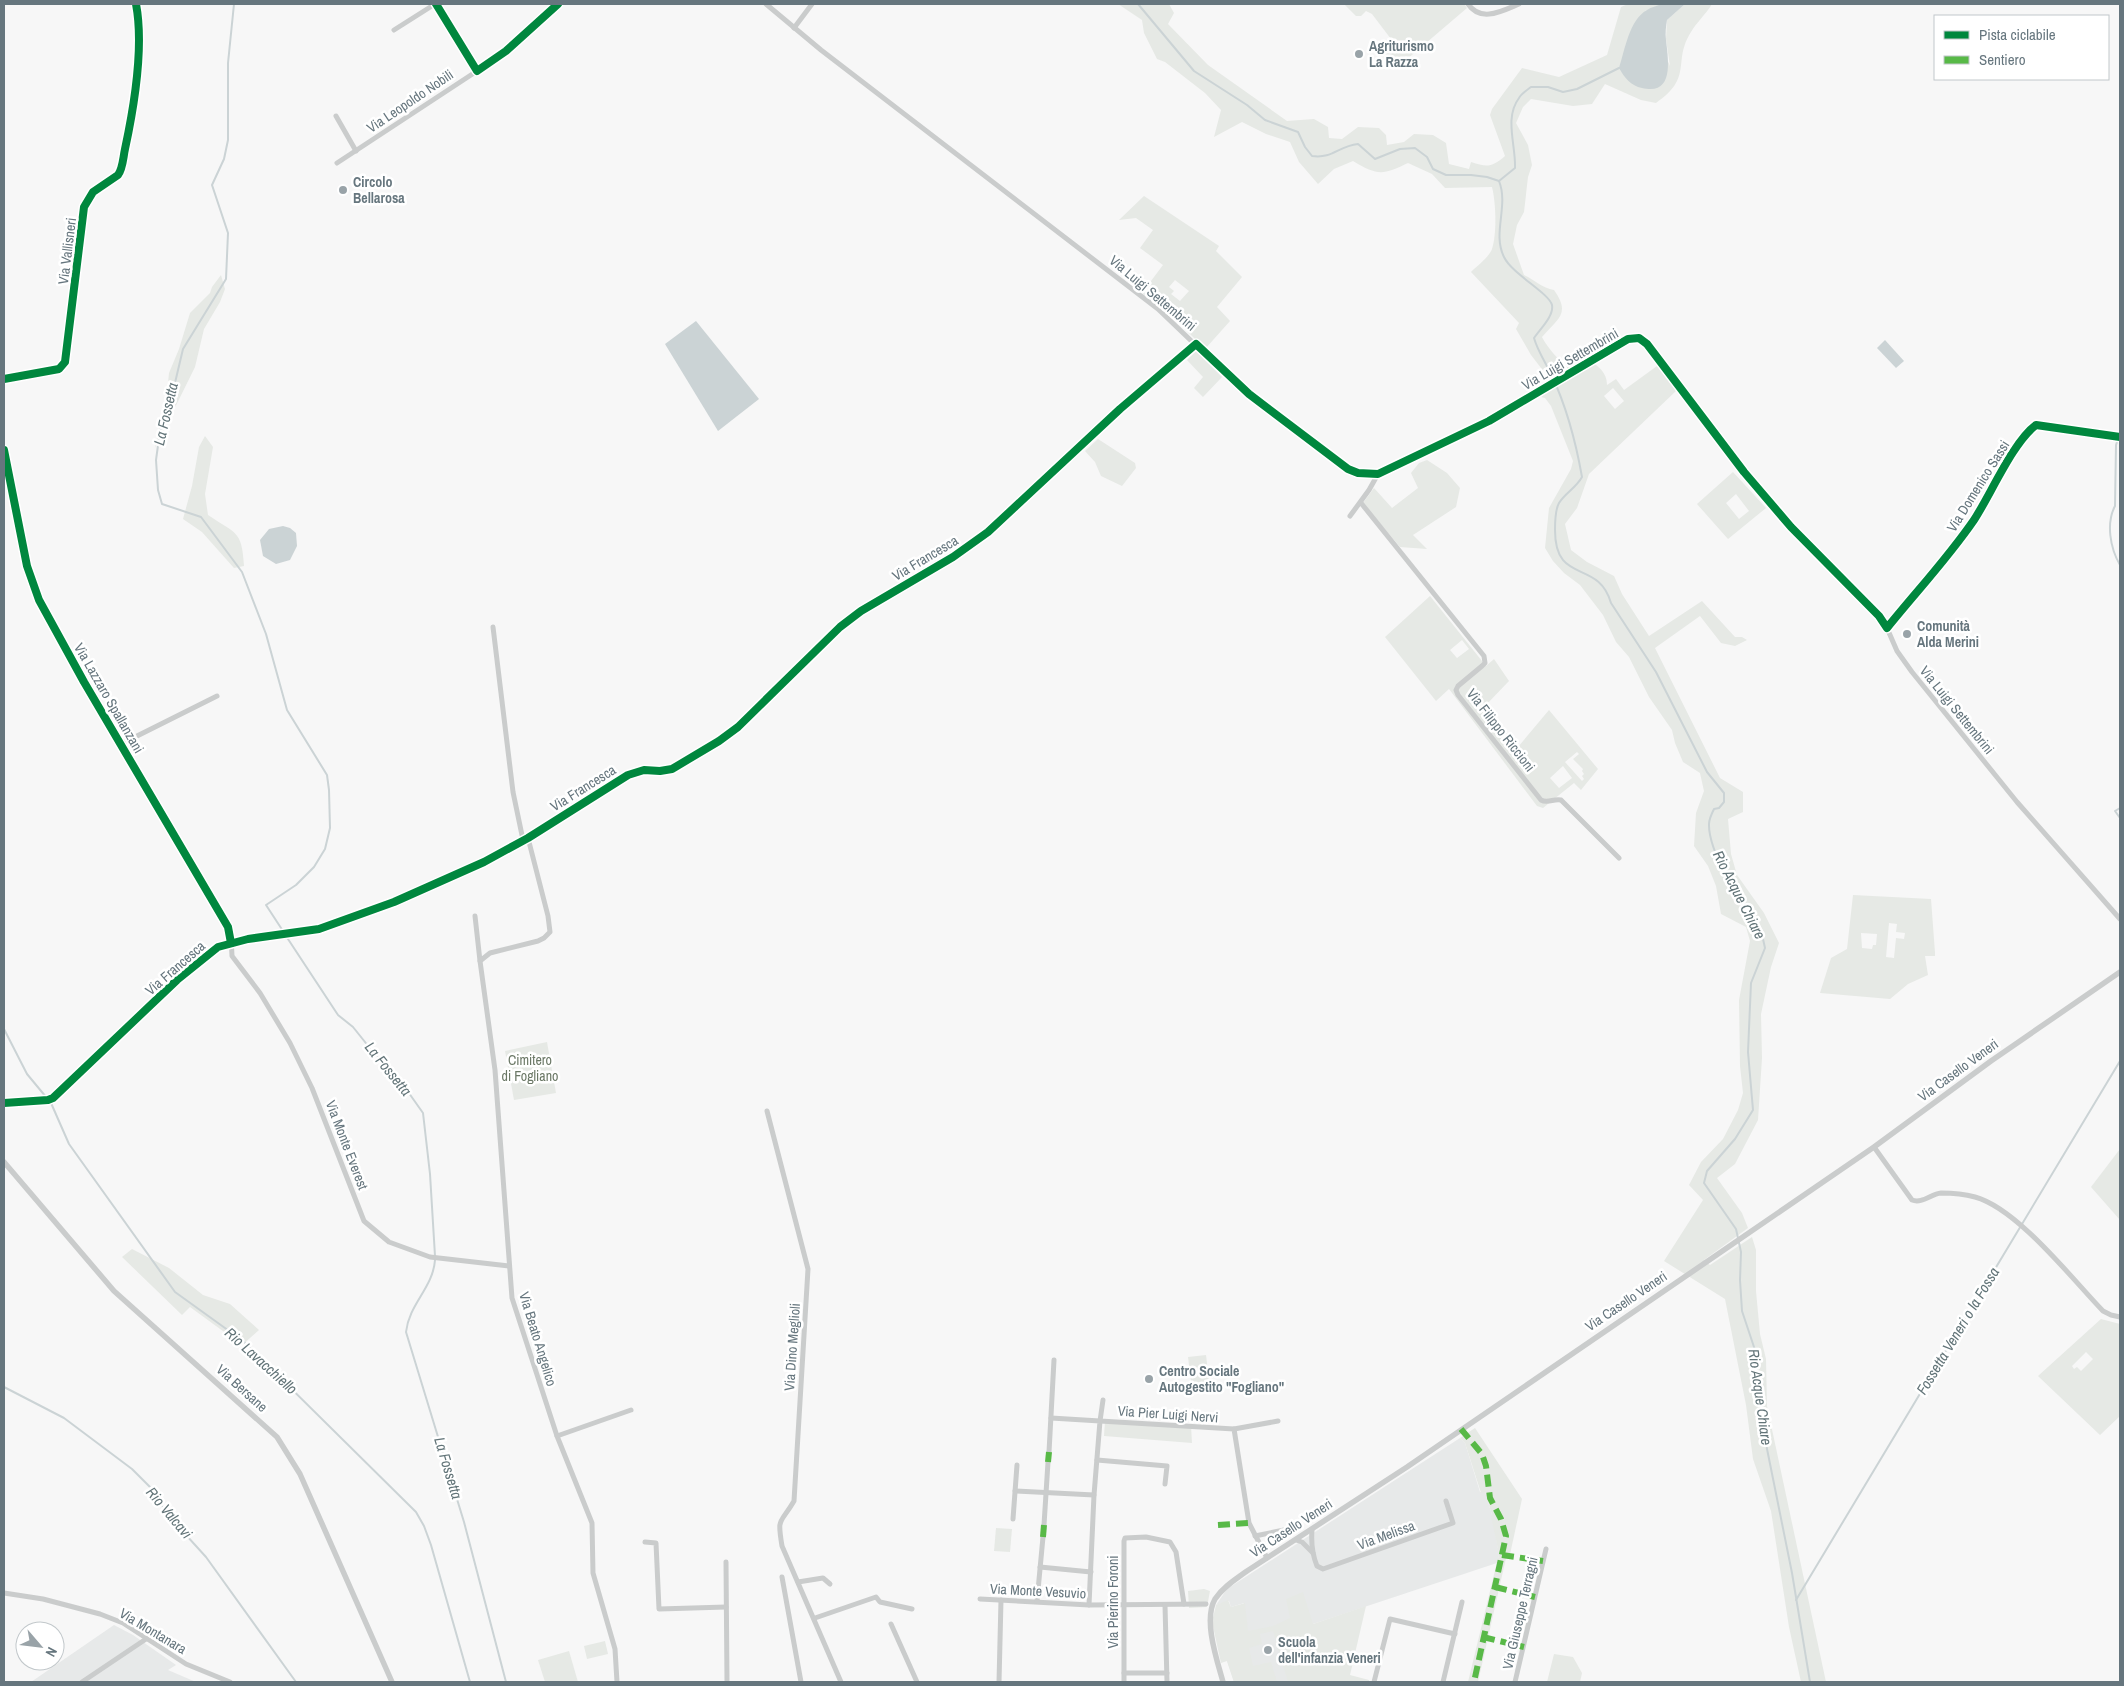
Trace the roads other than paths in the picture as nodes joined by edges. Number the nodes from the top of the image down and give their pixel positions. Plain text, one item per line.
1 (136, 4) edge
2 (435, 4) edge
3 (558, 4) edge
4 (766, 4) edge
5 (812, 4) edge
6 (1468, 4) edge
7 (1519, 4) edge
8 (794, 28) junction
9 (394, 30) dead end
10 (476, 71) junction
11 (336, 116) dead end
12 (356, 151) junction
13 (337, 163) dead end
14 (1196, 344) junction
15 (4, 379) edge
16 (2120, 437) edge
17 (4, 450) edge
18 (1378, 474) junction
19 (1360, 503) junction
20 (1350, 516) dead end
21 (493, 628) dead end
22 (1887, 628) junction
23 (217, 696) dead end
24 (121, 744) junction
25 (525, 839) junction
26 (1619, 858) dead end
27 (475, 916) dead end
28 (2120, 919) edge
29 (231, 943) junction
30 (480, 961) junction
31 (2120, 972) edge
32 (4, 1103) edge
33 (767, 1110) dead end
34 (1874, 1147) junction
35 (4, 1162) edge
36 (510, 1266) junction
37 (2120, 1317) edge
38 (1054, 1360) dead end
39 (1103, 1400) dead end
40 (631, 1410) dead end
41 (1051, 1418) junction
42 (1100, 1421) junction
43 (1278, 1421) dead end
44 (1234, 1429) junction
45 (557, 1436) junction
46 (1048, 1452) dead end
47 (1097, 1460) junction
48 (1048, 1462) dead end
49 (1017, 1464) dead end
50 (1165, 1484) dead end
51 (1015, 1491) junction
52 (1046, 1492) junction
53 (1094, 1495) junction
54 (1446, 1501) dead end
55 (1013, 1519) dead end
56 (1044, 1526) dead end
57 (1294, 1528) dead end
58 (1312, 1530) junction
59 (1255, 1536) junction
60 (1043, 1537) dead end
61 (1296, 1540) junction
62 (645, 1542) dead end
63 (1546, 1549) dead end
64 (1313, 1554) junction
65 (1267, 1558) junction
66 (726, 1562) dead end
67 (1040, 1568) junction
68 (1091, 1572) junction
69 (782, 1577) dead end
70 (798, 1582) junction
71 (830, 1584) dead end
72 (4, 1593) edge
73 (980, 1599) dead end
74 (1001, 1600) junction
75 (1037, 1602) junction
76 (1462, 1602) dead end
77 (1124, 1604) junction
78 (1184, 1604) junction
79 (1206, 1604) dead end
80 (1089, 1605) junction
81 (1165, 1605) junction
82 (726, 1607) junction
83 (912, 1608) dead end
84 (815, 1618) junction
85 (891, 1624) dead end
86 (1455, 1634) junction
87 (146, 1639) junction
88 (1124, 1673) junction
89 (1167, 1673) junction
90 (82, 1682) edge
91 (230, 1682) edge
92 (392, 1682) edge
93 (617, 1682) edge
94 (728, 1682) edge
95 (801, 1682) edge
96 (842, 1682) edge
97 (917, 1682) edge
98 (999, 1682) edge
99 (1124, 1682) edge
100 (1167, 1682) edge
101 (1223, 1682) edge
102 (1374, 1682) edge
103 (1443, 1682) edge
104 (1515, 1682) edge

1 - 15 street, Via Vallisneri
2 - 9 street
2 - 10 street
3 - 10 street, Via Leopoldo Nobili
4 - 8 street, Via Luigi Settembrini
5 - 8 street
6 - 7 street
8 - 14 street, Via Luigi Settembrini
10 - 12 street, Via Leopoldo Nobili
11 - 12 street, Via Leopoldo Nobili
12 - 13 street, Via Leopoldo Nobili
14 - 18 street, Via Luigi Settembrini
14 - 25 street, Via Francesca
16 - 22 street, Via Domenico Sassi
17 - 24 street, Via Lazzaro Spallanzani
18 - 19 street
18 - 22 street, Via Luigi Settembrini
19 - 20 street
19 - 26 street, Via Filippo Riccioni
21 - 25 street
22 - 28 street, Via Luigi Settembrini
23 - 24 street
24 - 29 street, Via Lazzaro Spallanzani
25 - 29 street, Via Francesca
25 - 30 street
27 - 30 street, Via Beato Angelico
29 - 32 street, Via Francesca
29 - 36 street, Via Monte Everest
30 - 36 street, Via Beato Angelico
31 - 34 street, Via Casello Veneri
33 - 70 street, Via Dino Meglioli
34 - 37 street
34 - 58 street, Via Casello Veneri
35 - 92 street, Via Bersane
36 - 45 street, Via Beato Angelico
38 - 41 street
39 - 42 street
40 - 45 street
41 - 42 street, Via Pier Luigi Nervi
41 - 46 street
42 - 44 street, Via Pier Luigi Nervi
42 - 47 street
43 - 44 street, Via Pier Luigi Nervi
44 - 59 street, Via Pier Luigi Nervi
45 - 93 street, Via Beato Angelico
47 - 50 street
47 - 53 street
48 - 52 street
49 - 51 street
51 - 52 street
51 - 55 street
52 - 53 street
52 - 56 street
53 - 68 street
54 - 64 street, Via Melissa
57 - 59 street
58 - 61 street, Via Casello Veneri
58 - 64 street
59 - 65 street, Via Pier Luigi Nervi
60 - 67 street
61 - 64 street, Via Melissa
61 - 65 street, Via Casello Veneri
62 - 82 street
63 - 104 street, Via Giuseppe Terragni
65 - 101 street, Via Casello Veneri
66 - 82 street
67 - 68 street
67 - 75 street
68 - 80 street
69 - 95 street
70 - 71 street
70 - 84 street, Via Dino Meglioli
72 - 87 street, Via Montanara
73 - 74 street, Via Monte Vesuvio
74 - 75 street, Via Monte Vesuvio
74 - 98 street
75 - 80 street, Via Monte Vesuvio
76 - 86 street
77 - 78 street, Via Pierino Foroni
77 - 80 street, Via Monte Vesuvio
77 - 81 street, Via Monte Vesuvio
77 - 88 street, Via Pierino Foroni
78 - 79 street, Via Monte Vesuvio
78 - 81 street, Via Monte Vesuvio
81 - 89 street
82 - 94 street
83 - 84 street
84 - 96 street, Via Dino Meglioli
85 - 97 street
86 - 102 street
86 - 103 street
87 - 90 street
87 - 91 street, Via Montanara
88 - 89 street
88 - 99 street, Via Pierino Foroni
89 - 100 street

